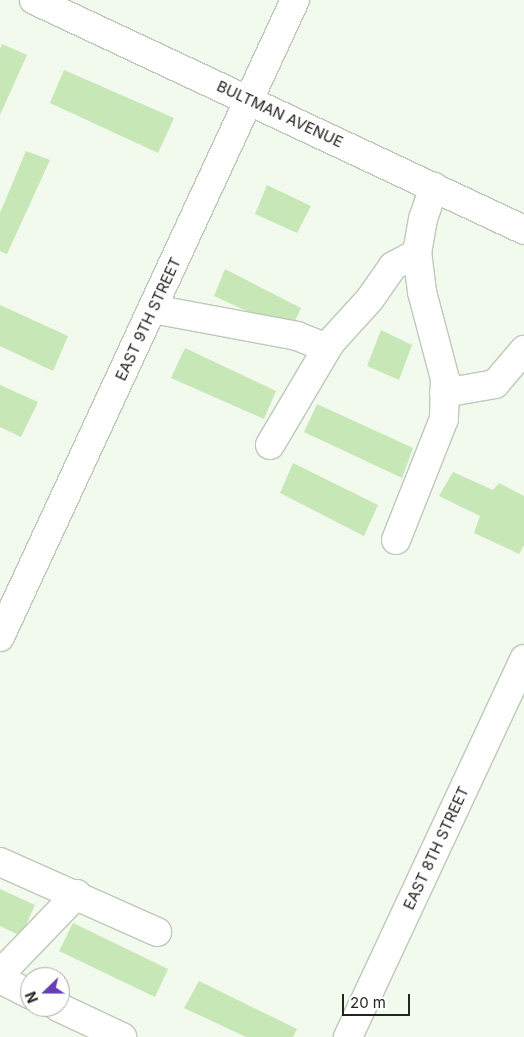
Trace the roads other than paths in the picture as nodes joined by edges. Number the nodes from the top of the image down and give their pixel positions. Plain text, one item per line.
1 (34, 0) edge
2 (295, 0) edge
3 (250, 100) junction
4 (434, 187) junction
5 (524, 230) edge
6 (417, 253) junction
7 (153, 309) junction
8 (327, 348) junction
9 (524, 350) edge
10 (444, 393) junction
11 (270, 446) dead end
12 (396, 540) dead end
13 (0, 637) edge
14 (524, 659) edge
15 (0, 862) edge
16 (77, 894) junction
17 (158, 932) dead end
18 (0, 974) edge
19 (0, 979) edge
20 (20, 989) edge
21 (70, 1013) edge
22 (354, 1035) edge
23 (122, 1037) edge

1 - 3 street, BULTMAN AVENUE
2 - 3 street, EAST 9TH STREET
3 - 4 street, BULTMAN AVENUE
3 - 7 street, EAST 9TH STREET
4 - 5 street, BULTMAN AVENUE
4 - 6 street
6 - 8 street
6 - 10 street
7 - 8 street
7 - 13 street, EAST 9TH STREET
8 - 11 street
9 - 10 street
10 - 12 street
14 - 22 street, EAST 8TH STREET
15 - 16 street
16 - 17 street
16 - 18 street
19 - 20 street
21 - 23 street

